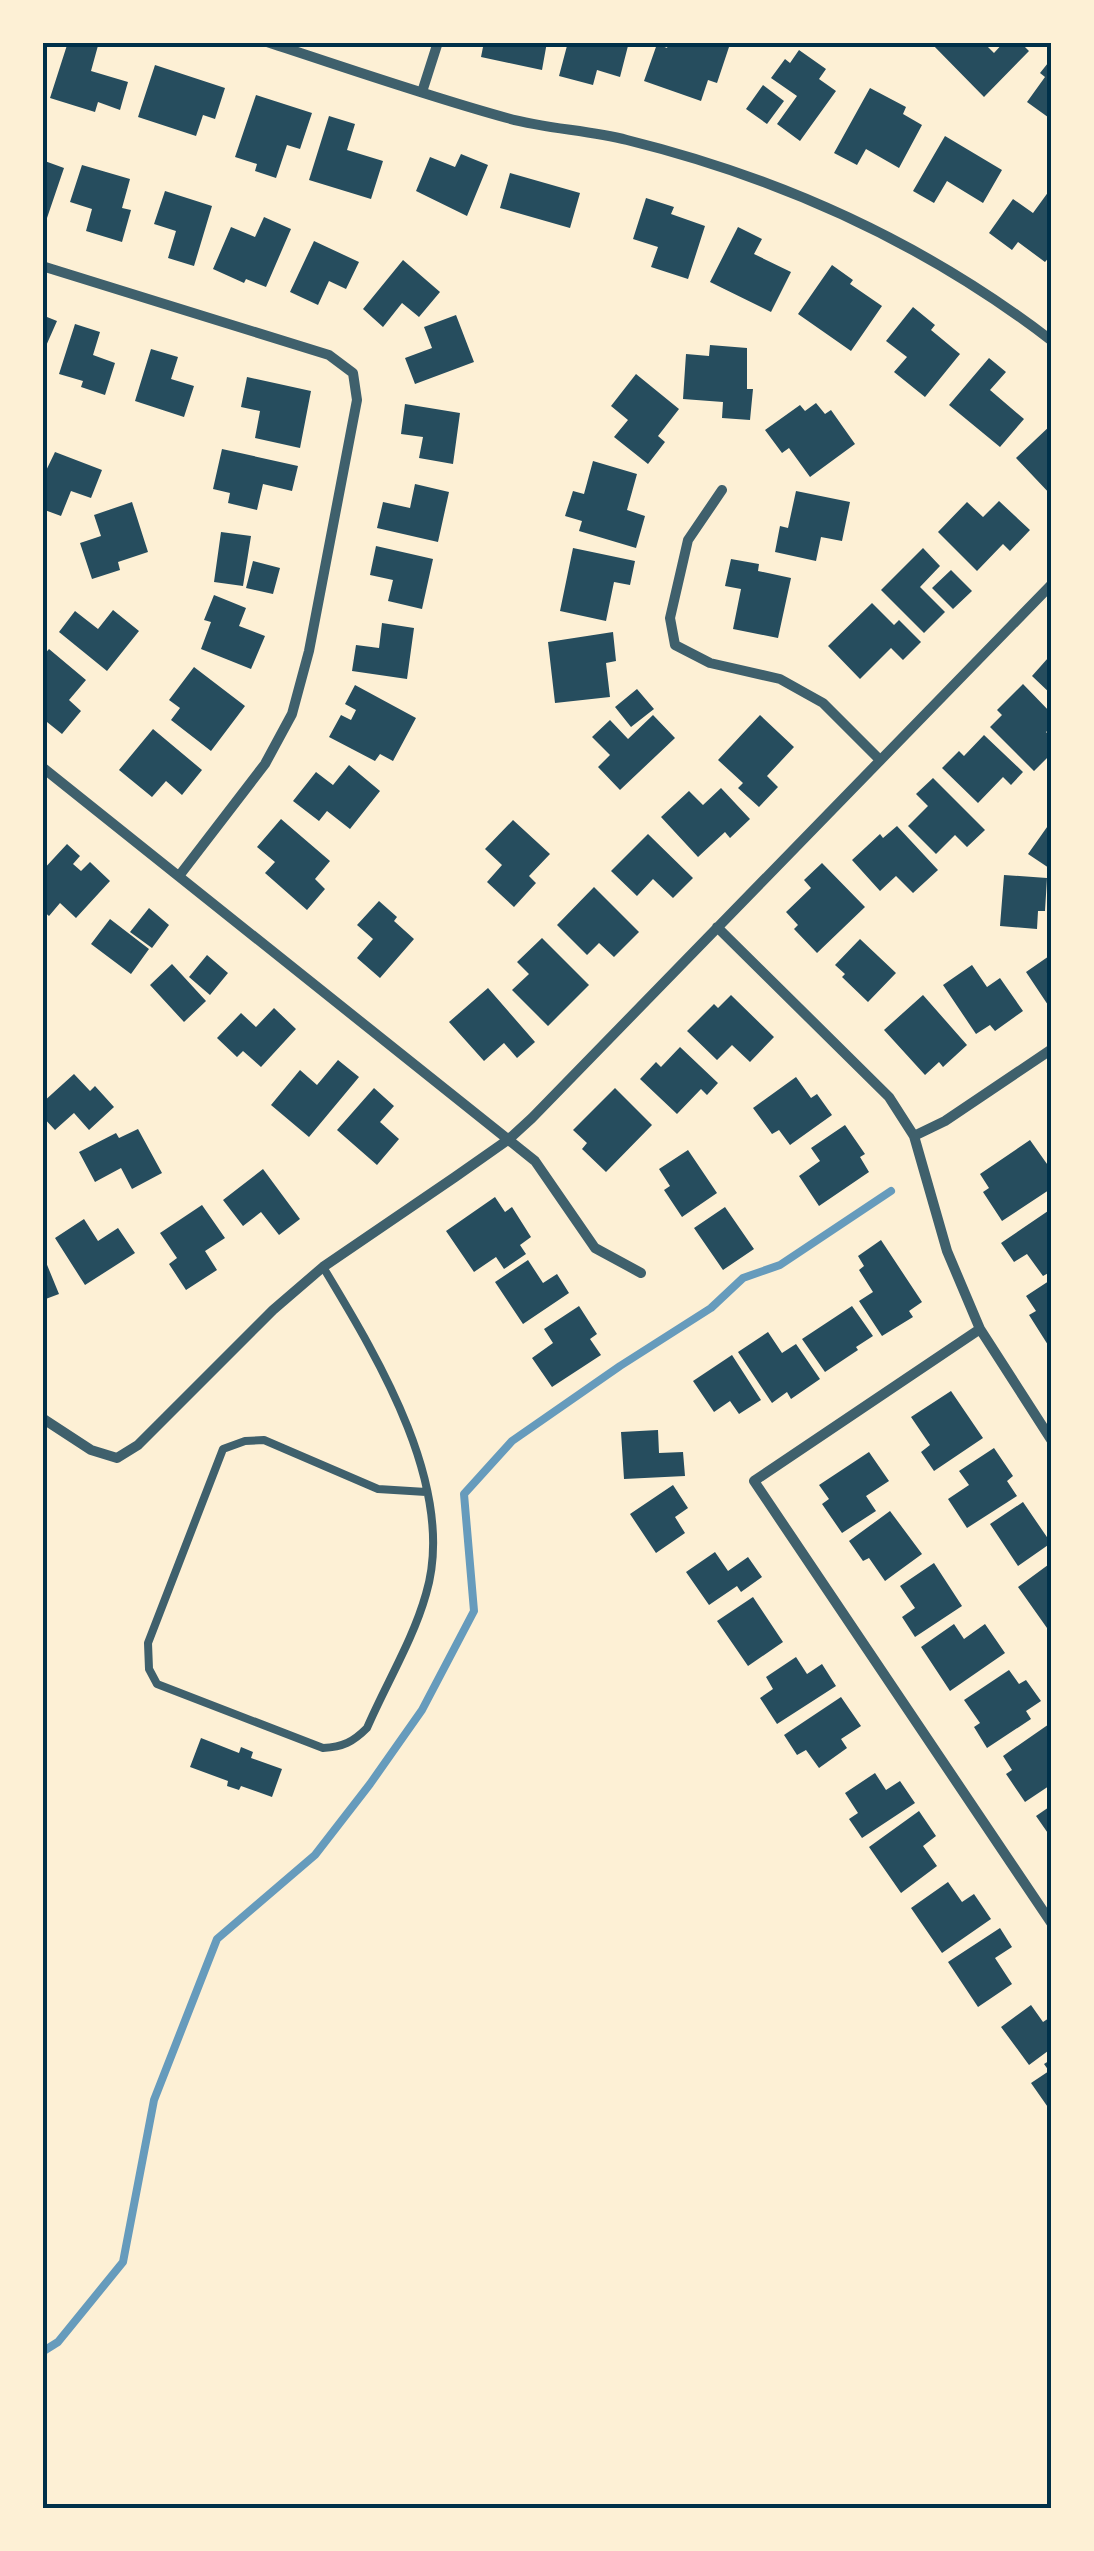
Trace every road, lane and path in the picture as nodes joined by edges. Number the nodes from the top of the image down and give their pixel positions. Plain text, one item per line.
1 (267, 42) edge
2 (438, 42) edge
3 (422, 92) junction
4 (42, 266) edge
5 (1052, 341) edge
6 (722, 490) dead end
7 (1052, 584) edge
8 (880, 760) junction
9 (42, 766) edge
10 (179, 876) junction
11 (717, 928) junction
12 (1052, 1048) edge
13 (914, 1136) junction
14 (509, 1139) junction
15 (323, 1267) junction
16 (641, 1273) dead end
17 (980, 1330) junction
18 (42, 1418) edge
19 (1052, 1441) edge
20 (426, 1492) junction
21 (1052, 1924) edge

1 - 3 street
2 - 3 street
3 - 5 street
4 - 10 street
6 - 8 street
7 - 8 street
8 - 11 street
9 - 10 street
10 - 14 street
11 - 13 street
11 - 14 street
12 - 13 street
13 - 17 street
14 - 15 street
14 - 16 street
15 - 18 street
15 - 20 lane
17 - 19 street
17 - 21 street
20 - 20 lane

